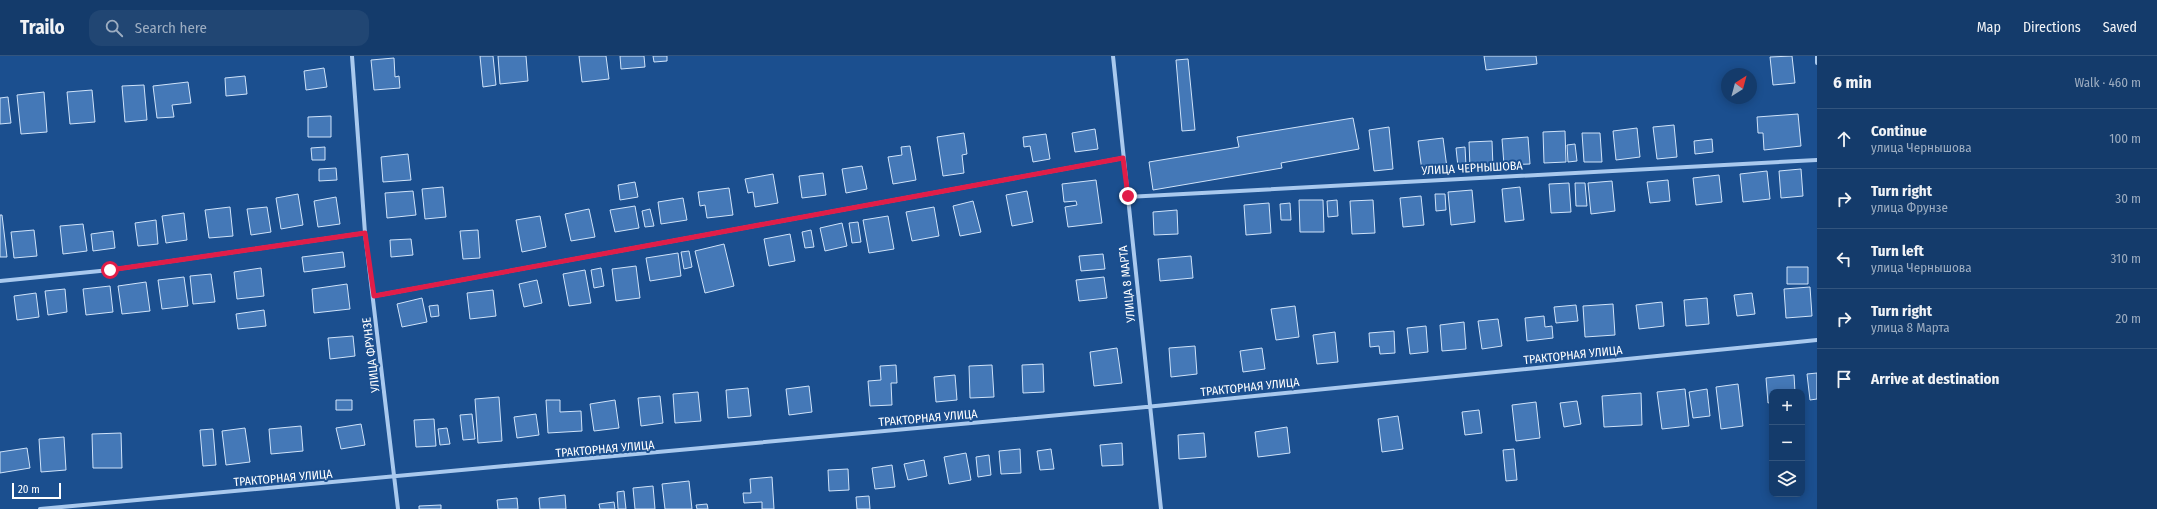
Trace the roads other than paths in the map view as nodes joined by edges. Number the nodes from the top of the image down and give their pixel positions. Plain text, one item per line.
1 (352, 56) edge
2 (1114, 56) edge
3 (1816, 56) edge
4 (1817, 63) edge
5 (1123, 158) junction
6 (1817, 160) edge
7 (1128, 196) junction
8 (365, 233) junction
9 (0, 281) edge
10 (374, 296) junction
11 (1817, 340) edge
12 (1150, 408) junction
13 (395, 478) junction
14 (40, 509) edge
15 (398, 509) edge
16 (1161, 509) edge

1 - 8 street, УЛИЦА ФРУНЗЕ
2 - 5 street, УЛИЦА 8 МАРТА
3 - 4 street
5 - 7 street, УЛИЦА 8 МАРТА
5 - 10 street
6 - 7 street, УЛИЦА ЧЕРНЫШОВА
7 - 12 street, УЛИЦА 8 МАРТА
8 - 9 street
8 - 10 street, УЛИЦА ФРУНЗЕ
10 - 13 street, УЛИЦА ФРУНЗЕ
11 - 12 street, ТРАКТОРНАЯ УЛИЦА
12 - 13 street, ТРАКТОРНАЯ УЛИЦА
12 - 16 street, УЛИЦА 8 МАРТА
13 - 14 street, ТРАКТОРНАЯ УЛИЦА
13 - 15 street, УЛИЦА ФРУНЗЕ

